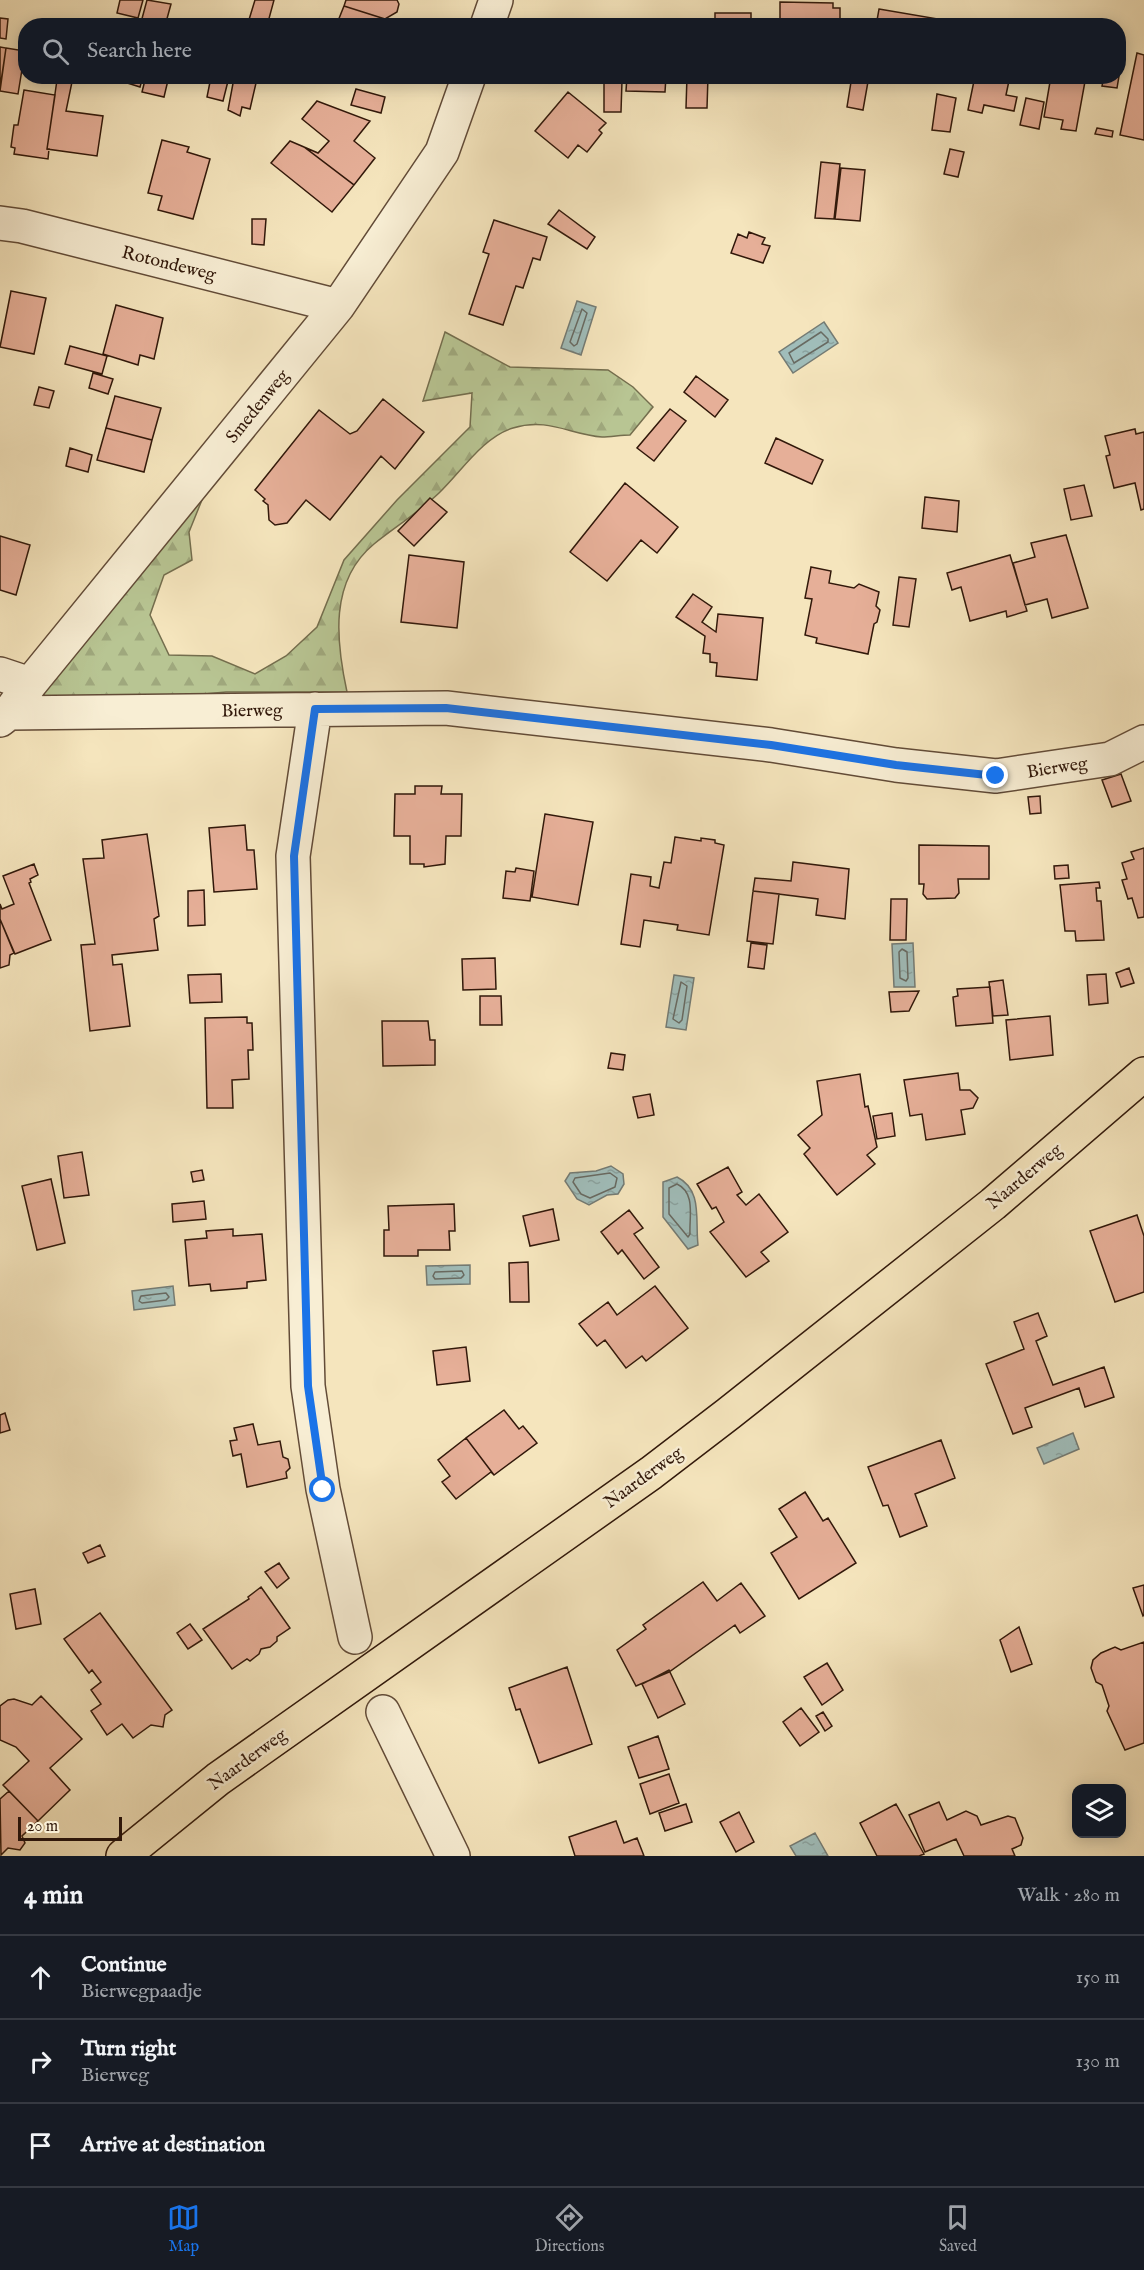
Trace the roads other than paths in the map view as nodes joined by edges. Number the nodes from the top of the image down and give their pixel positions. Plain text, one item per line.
1 (496, 0) edge
2 (490, 18) edge
3 (466, 84) edge
4 (0, 223) edge
5 (338, 306) junction
6 (15, 679) edge
7 (315, 709) junction
8 (5, 716) edge
9 (1144, 742) edge
10 (1144, 1074) edge
11 (355, 1637) dead end
12 (383, 1712) dead end
13 (123, 1856) edge
14 (453, 1856) edge

1 - 2 street
3 - 5 street, Smedenweg
4 - 5 street, Rotondeweg
5 - 6 street, Smedenweg
6 - 8 street, Smedenweg
7 - 8 street, Bierweg
7 - 9 street, Bierweg
7 - 11 street
10 - 13 main road, Naarderweg
12 - 14 street

